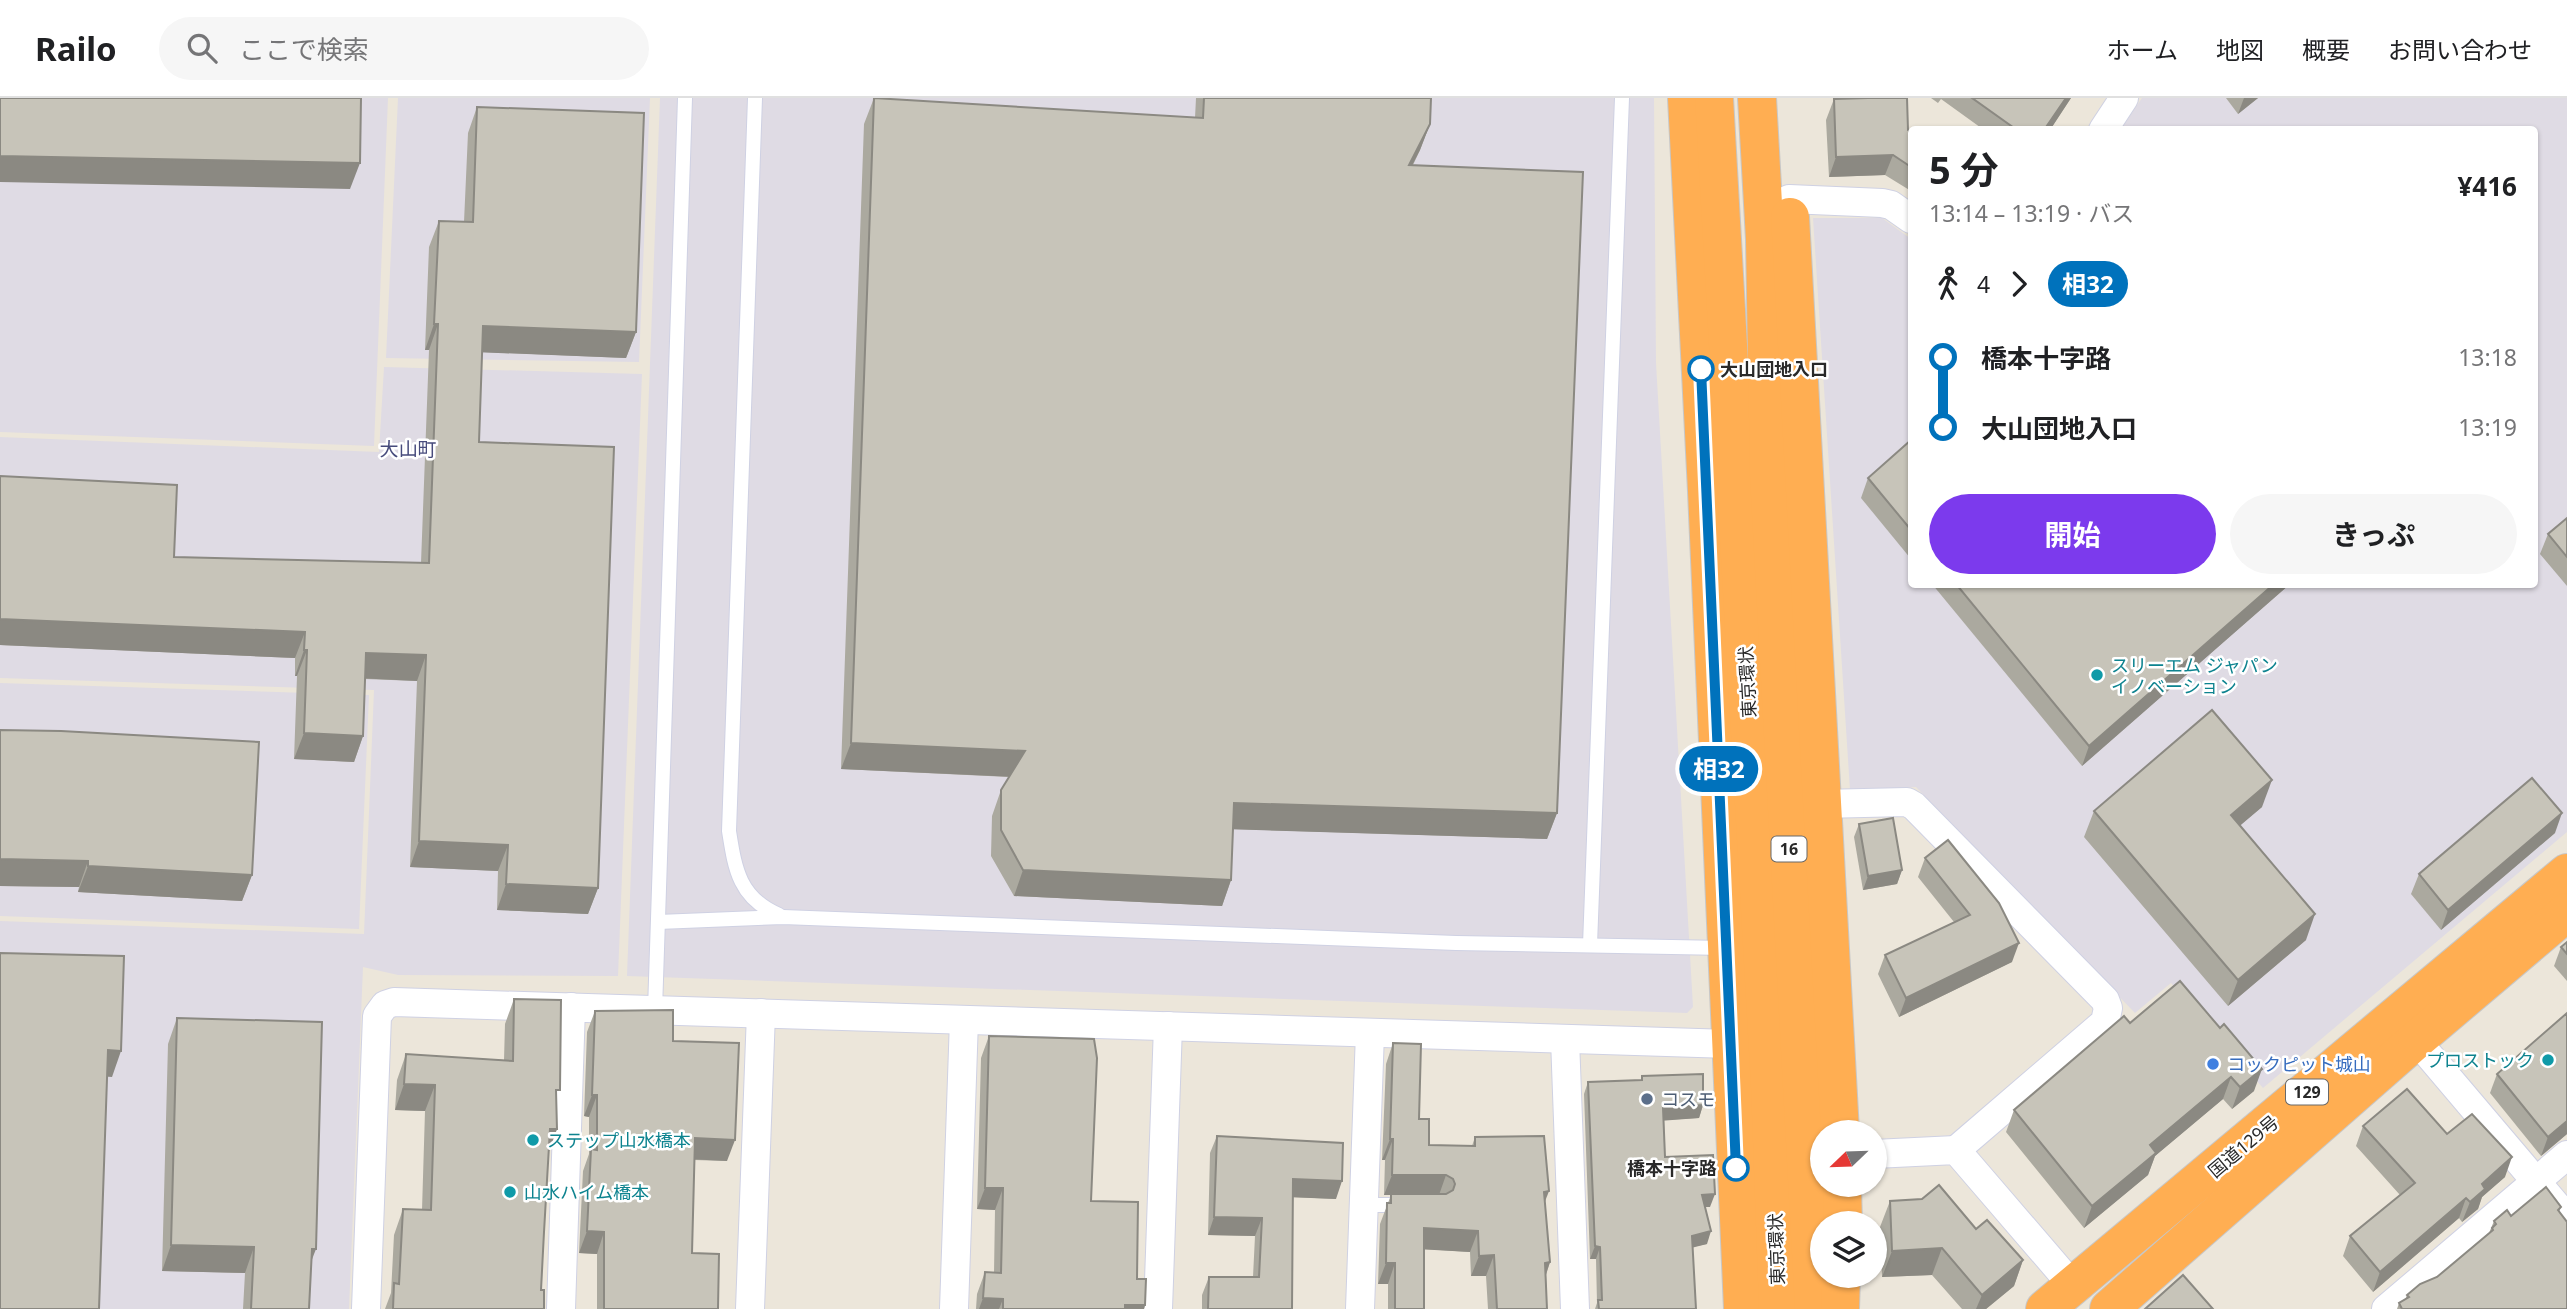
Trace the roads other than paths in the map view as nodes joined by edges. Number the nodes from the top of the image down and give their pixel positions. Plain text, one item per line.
1 (685, 98) edge
2 (755, 98) edge
3 (1622, 98) edge
4 (1687, 98) edge
5 (1714, 98) edge
6 (1757, 98) edge
7 (1769, 98) edge
8 (1789, 199) junction
9 (1908, 217) edge
10 (1821, 804) junction
11 (2567, 873) edge
12 (2567, 912) edge
13 (783, 917) junction
14 (658, 922) junction
15 (1590, 944) junction
16 (1726, 948) junction
17 (571, 1007) junction
18 (655, 1010) junction
19 (761, 1013) junction
20 (964, 1020) junction
21 (1168, 1026) junction
22 (1370, 1033) junction
23 (1565, 1039) junction
24 (2416, 1040) junction
25 (1730, 1044) junction
26 (1786, 1086) junction
27 (1839, 1120) edge
28 (1956, 1150) junction
29 (1887, 1153) edge
30 (2567, 1155) edge
31 (2537, 1181) junction
32 (1364, 1205) junction
33 (1426, 1205) edge
34 (2567, 1218) edge
35 (1841, 1288) edge
36 (2059, 1298) edge
37 (366, 1309) edge
38 (561, 1309) edge
39 (750, 1309) edge
40 (954, 1309) edge
41 (1158, 1309) edge
42 (1360, 1309) edge
43 (1575, 1309) edge
44 (1743, 1309) edge
45 (1778, 1309) edge
46 (1814, 1309) edge
47 (1840, 1309) edge
48 (2109, 1309) edge
49 (2386, 1309) edge

1 - 14 lane
2 - 13 lane
3 - 15 lane
4 - 16 highway
5 - 26 highway, 東京環状 / 16
6 - 26 highway, 東京環状 / 16
7 - 8 highway
8 - 9 street
8 - 10 highway
10 - 27 highway
10 - 28 street
11 - 36 highway, 国道129号 / 129
12 - 24 highway, 国道129号 / 129
13 - 14 lane
13 - 15 lane
14 - 18 lane
15 - 16 lane
16 - 25 highway
17 - 18 street
17 - 37 street
17 - 38 street
18 - 19 street
19 - 20 street
19 - 39 street
20 - 21 street
20 - 40 street
21 - 22 street
21 - 41 street
22 - 23 street
22 - 32 street
23 - 25 street
23 - 43 street
24 - 31 street
24 - 48 highway, 国道129号 / 129
25 - 44 highway
26 - 45 highway, 東京環状 / 16
26 - 46 highway, 東京環状 / 16
28 - 29 street
28 - 36 street
30 - 31 street
31 - 34 street
31 - 49 street
32 - 33 lane
32 - 42 street
35 - 47 highway

